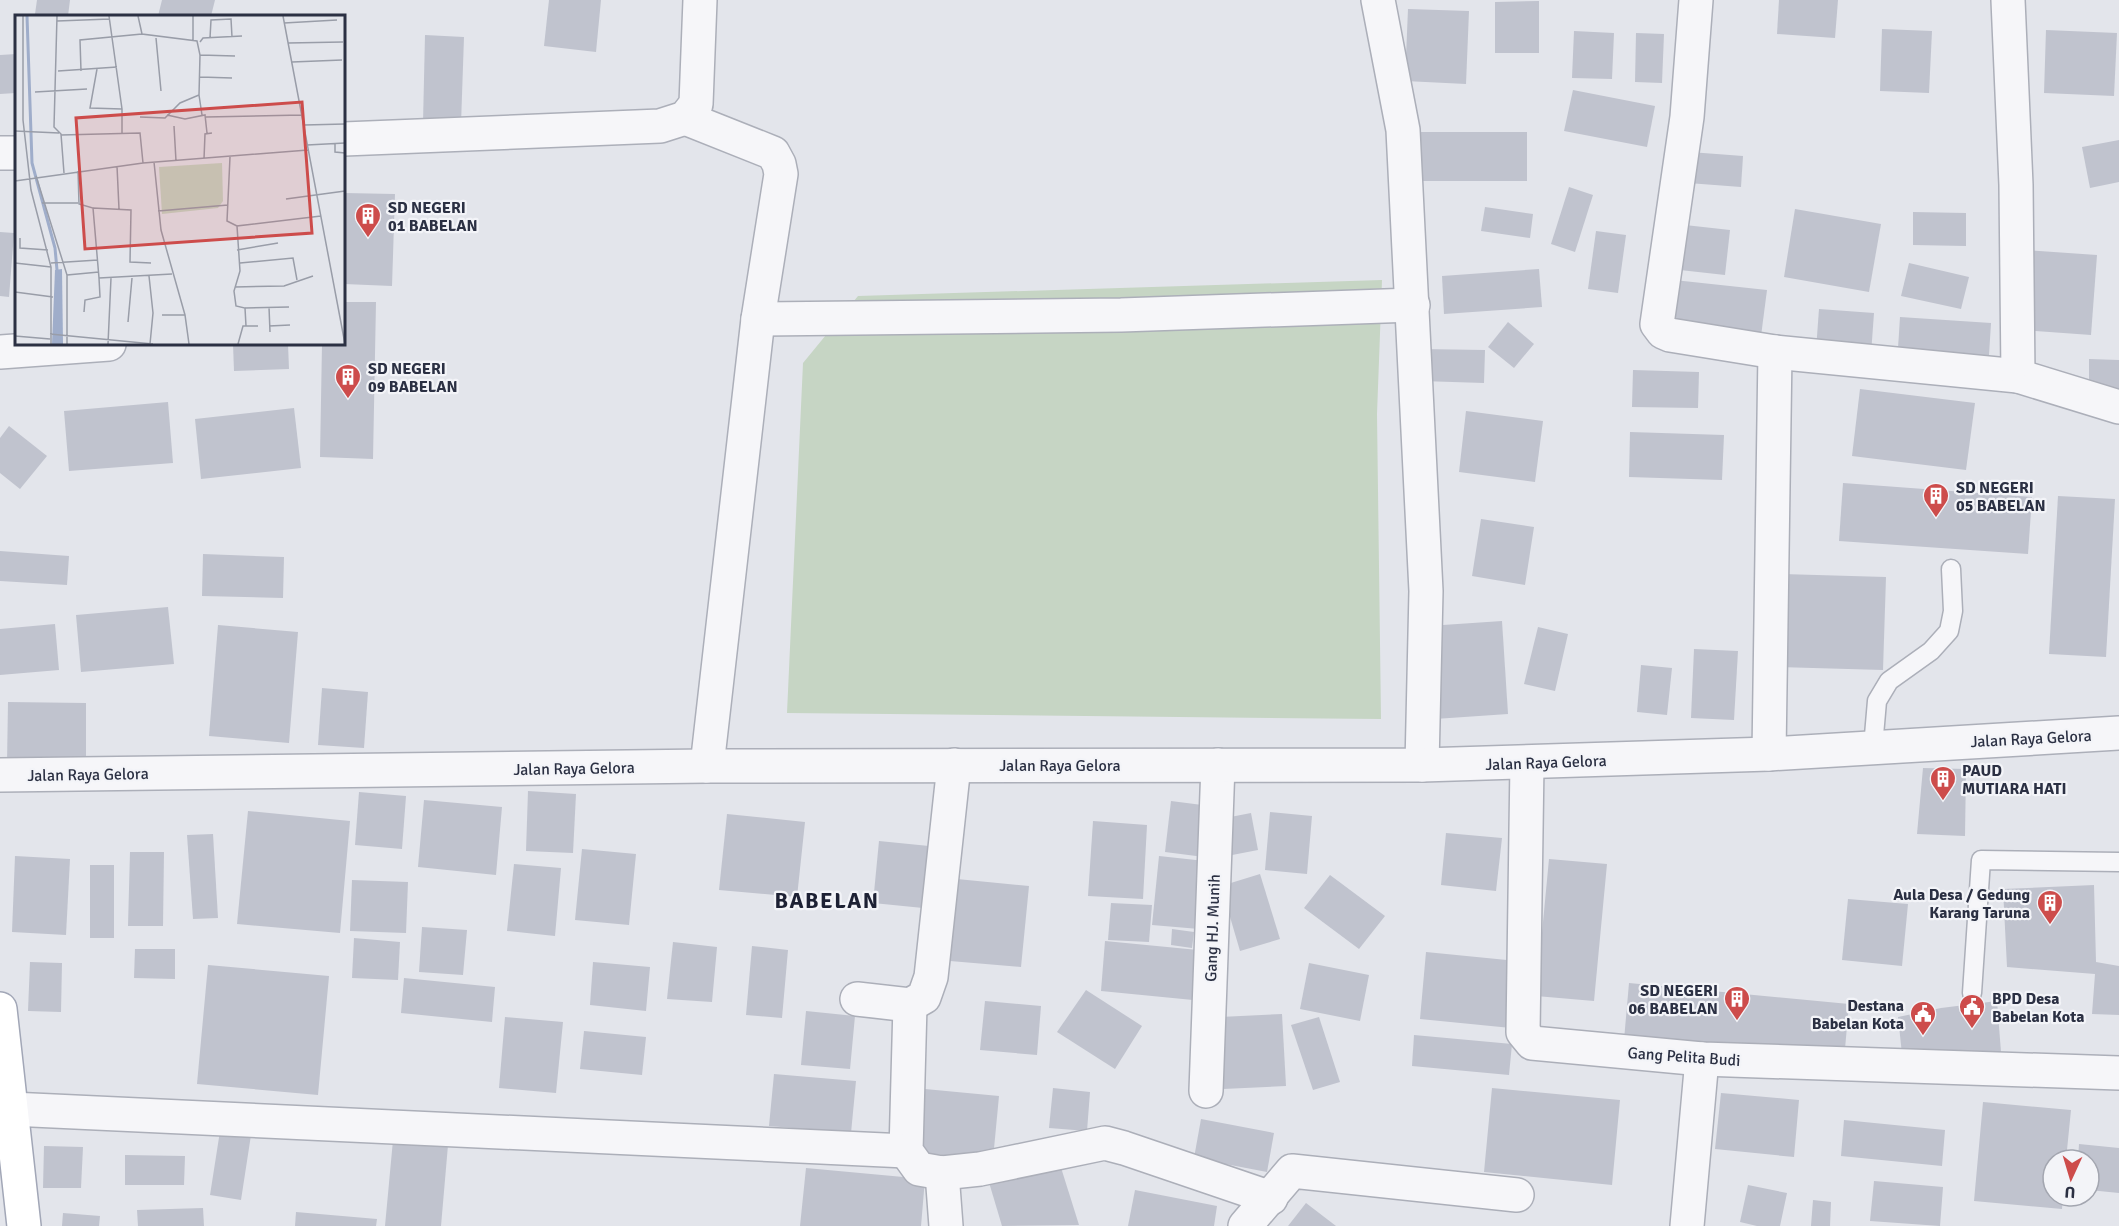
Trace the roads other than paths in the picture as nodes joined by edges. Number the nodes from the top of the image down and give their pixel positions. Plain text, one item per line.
1 (700, 0) edge
2 (1378, 0) edge
3 (1696, 0) edge
4 (2008, 0) edge
5 (685, 118) junction
6 (345, 139) edge
7 (1413, 305) junction
8 (758, 320) junction
9 (95, 345) edge
10 (0, 352) edge
11 (1775, 352) junction
12 (2018, 376) junction
13 (2119, 407) edge
14 (1951, 569) dead end
15 (2119, 733) edge
16 (1873, 747) junction
17 (1769, 754) junction
18 (1527, 763) junction
19 (954, 765) junction
20 (1218, 765) junction
21 (1422, 765) junction
22 (707, 766) junction
23 (0, 775) edge
24 (2119, 862) edge
25 (1972, 993) dead end
26 (857, 999) dead end
27 (909, 1005) junction
28 (0, 1009) edge
29 (0, 1016) edge
30 (1702, 1059) junction
31 (2119, 1073) edge
32 (1206, 1091) dead end
33 (11, 1109) junction
34 (906, 1151) junction
35 (942, 1173) junction
36 (1517, 1195) dead end
37 (1270, 1198) junction
38 (24, 1226) edge
39 (946, 1226) edge
40 (1245, 1226) edge
41 (1687, 1226) edge

1 - 5 street
2 - 7 street
3 - 11 street
4 - 12 street
5 - 6 street
5 - 8 street
7 - 8 street
7 - 21 street
8 - 22 street
9 - 10 street
11 - 12 street
11 - 17 street
12 - 13 street
14 - 16 lane
15 - 16 street, Jalan Raya Gelora
16 - 17 street, Jalan Raya Gelora
17 - 18 street, Jalan Raya Gelora
18 - 21 street, Jalan Raya Gelora
18 - 30 street, Gang Pelita Budi
19 - 20 street, Jalan Raya Gelora
19 - 22 street, Jalan Raya Gelora
19 - 27 street
20 - 21 street, Jalan Raya Gelora
20 - 32 street, Gang HJ. Munih
22 - 23 street, Jalan Raya Gelora
24 - 25 lane
26 - 27 street
27 - 34 street
28 - 29 main road
29 - 33 main road
30 - 31 street, Gang Pelita Budi
30 - 41 street
33 - 34 street
33 - 38 main road
34 - 35 street
35 - 37 street
35 - 39 street
36 - 37 street
37 - 40 street

